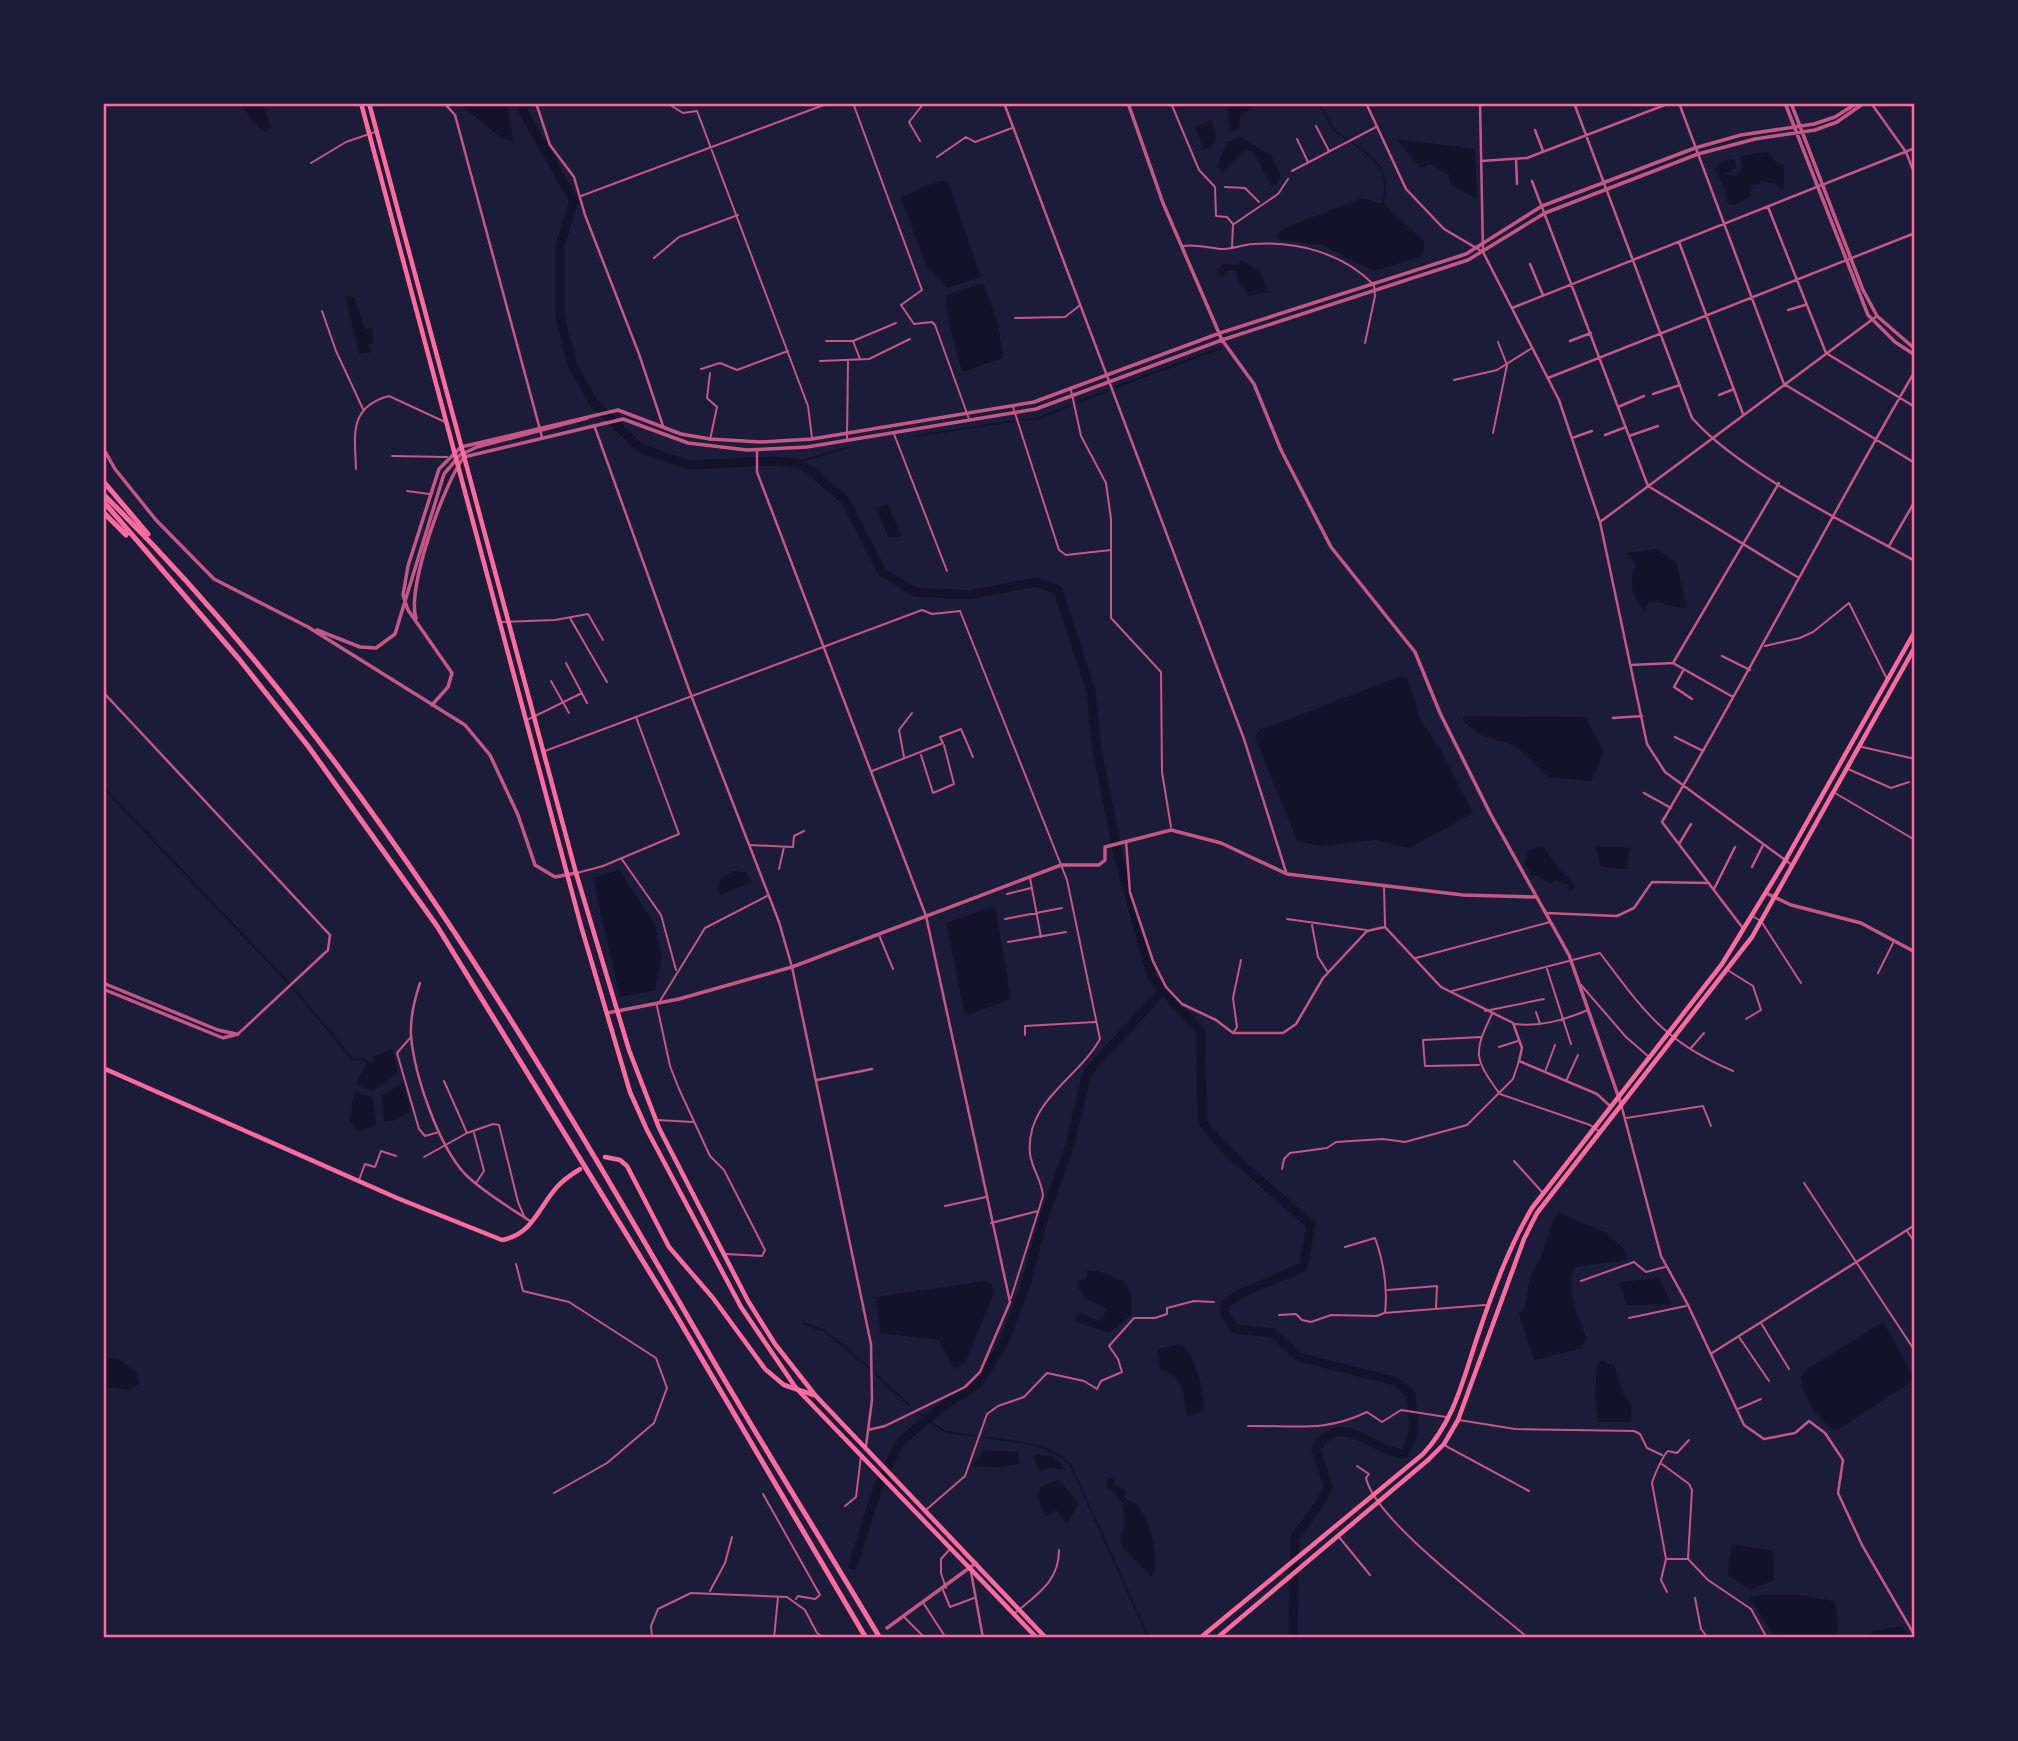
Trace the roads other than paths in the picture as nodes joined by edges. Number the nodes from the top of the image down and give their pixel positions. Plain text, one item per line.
1 (361, 103) edge
2 (369, 103) edge
3 (444, 103) edge
4 (536, 103) edge
5 (667, 103) edge
6 (829, 103) edge
7 (853, 103) edge
8 (924, 103) edge
9 (1004, 103) edge
10 (1128, 103) edge
11 (1171, 103) edge
12 (1366, 103) edge
13 (1480, 103) edge
14 (1574, 103) edge
15 (1670, 103) edge
16 (1679, 103) edge
17 (1785, 103) edge
18 (1791, 103) edge
19 (1857, 103) edge
20 (1864, 103) edge
21 (1871, 103) edge
22 (1793, 125) junction
23 (1316, 126) dead end
24 (1377, 126) junction
25 (1801, 126) junction
26 (1013, 127) junction
27 (1535, 130) dead end
28 (376, 132) junction
29 (1803, 132) junction
30 (1796, 133) junction
31 (368, 135) junction
32 (1586, 135) junction
33 (1297, 139) dead end
34 (920, 141) dead end
35 (712, 147) junction
36 (1695, 148) junction
37 (1915, 148) edge
38 (1330, 152) junction
39 (1543, 152) junction
40 (1906, 152) junction
41 (1698, 154) junction
42 (937, 157) dead end
43 (1516, 159) junction
44 (1480, 161) junction
45 (1309, 162) junction
46 (311, 163) dead end
47 (1292, 171) dead end
48 (1915, 174) edge
49 (1288, 179) dead end
50 (1532, 181) dead end
51 (1604, 183) junction
52 (1823, 183) junction
53 (1517, 184) dead end
54 (1815, 186) junction
55 (1225, 187) dead end
56 (1606, 190) junction
57 (580, 196) junction
58 (1260, 203) junction
59 (1542, 206) junction
60 (1768, 207) junction
61 (1545, 213) junction
62 (739, 215) junction
63 (1723, 223) junction
64 (1233, 225) junction
65 (1915, 233) edge
66 (1679, 242) junction
67 (1182, 247) junction
68 (1479, 247) junction
69 (1232, 248) junction
70 (1483, 252) junction
71 (653, 258) dead end
72 (1851, 259) junction
73 (1844, 260) junction
74 (1631, 261) junction
75 (1530, 264) dead end
76 (1795, 279) junction
77 (1572, 283) junction
78 (1374, 285) junction
79 (1375, 291) junction
80 (1345, 293) junction
81 (1543, 295) junction
82 (1751, 298) junction
83 (1347, 300) junction
84 (1805, 304) junction
85 (1080, 305) junction
86 (1513, 308) junction
87 (1788, 310) dead end
88 (322, 311) dead end
89 (1293, 313) junction
90 (1706, 316) junction
91 (1877, 316) junction
92 (426, 318) junction
93 (1015, 318) dead end
94 (418, 320) junction
95 (1871, 320) junction
96 (896, 323) dead end
97 (1220, 333) junction
98 (1591, 333) junction
99 (1660, 333) junction
100 (910, 339) dead end
101 (1222, 340) junction
102 (826, 341) dead end
103 (853, 341) junction
104 (1570, 341) dead end
105 (1498, 342) dead end
106 (1365, 343) dead end
107 (1532, 347) junction
108 (1915, 349) edge
109 (789, 351) junction
110 (1826, 353) junction
111 (1915, 355) edge
112 (1599, 357) junction
113 (848, 360) junction
114 (861, 360) junction
115 (820, 361) dead end
116 (1507, 365) junction
117 (701, 369) dead end
118 (1915, 371) edge
119 (710, 373) dead end
120 (1106, 374) junction
121 (1548, 377) junction
122 (1454, 380) dead end
123 (1109, 381) junction
124 (1784, 384) junction
125 (1680, 385) junction
126 (1071, 389) junction
127 (1734, 389) junction
128 (1653, 394) dead end
129 (1073, 396) junction
130 (1644, 396) dead end
131 (1719, 396) dead end
132 (1898, 399) junction
133 (1013, 406) junction
134 (1618, 407) junction
135 (1915, 407) edge
136 (364, 410) junction
137 (968, 413) junction
138 (1015, 413) junction
139 (1743, 414) junction
140 (592, 415) junction
141 (969, 419) junction
142 (446, 422) junction
143 (580, 423) junction
144 (594, 425) junction
145 (663, 426) junction
146 (1658, 426) dead end
147 (1626, 427) junction
148 (540, 428) junction
149 (1592, 430) dead end
150 (846, 433) junction
151 (894, 433) junction
152 (1493, 433) dead end
153 (1605, 435) dead end
154 (1629, 436) junction
155 (542, 437) junction
156 (1572, 438) junction
157 (710, 439) junction
158 (812, 439) junction
159 (847, 440) junction
160 (1711, 440) junction
161 (1876, 440) junction
162 (461, 447) junction
163 (103, 448) edge
164 (709, 448) junction
165 (757, 449) junction
166 (454, 451) junction
167 (393, 456) dead end
168 (447, 457) junction
169 (464, 457) junction
170 (1915, 463) edge
171 (457, 465) junction
172 (356, 470) dead end
173 (103, 481) edge
174 (1779, 483) junction
175 (1648, 486) junction
176 (407, 491) dead end
177 (103, 494) edge
178 (430, 494) junction
179 (1915, 500) edge
180 (103, 501) edge
181 (103, 512) edge
182 (1834, 516) junction
183 (1600, 522) junction
184 (1743, 545) junction
185 (1888, 547) junction
186 (1111, 550) junction
187 (144, 552) junction
188 (168, 558) junction
189 (1915, 561) edge
190 (947, 571) dead end
191 (1799, 578) junction
192 (569, 617) junction
193 (509, 621) junction
194 (500, 622) junction
195 (418, 623) junction
196 (308, 627) junction
197 (1915, 631) edge
198 (603, 640) dead end
199 (1765, 646) junction
200 (823, 647) junction
201 (1915, 647) edge
202 (1722, 656) dead end
203 (566, 663) dead end
204 (1673, 663) junction
205 (1631, 665) junction
206 (1684, 669) junction
207 (1750, 670) junction
208 (1888, 680) junction
209 (551, 681) dead end
210 (607, 682) dead end
211 (103, 692) edge
212 (582, 693) junction
213 (691, 695) junction
214 (1734, 697) junction
215 (1692, 699) dead end
216 (563, 702) junction
217 (587, 703) dead end
218 (432, 705) junction
219 (569, 713) dead end
220 (912, 713) dead end
221 (1642, 716) junction
222 (636, 717) junction
223 (532, 718) junction
224 (1614, 718) dead end
225 (525, 721) junction
226 (1675, 737) dead end
227 (943, 743) junction
228 (1850, 746) junction
229 (1859, 747) junction
230 (544, 751) junction
231 (1703, 751) junction
232 (920, 754) junction
233 (973, 757) dead end
234 (905, 758) junction
235 (1915, 759) edge
236 (1847, 769) junction
237 (872, 771) junction
238 (1909, 782) dead end
239 (1684, 786) junction
240 (1834, 792) junction
241 (1644, 793) dead end
242 (1671, 808) junction
243 (1691, 824) dead end
244 (1171, 830) junction
245 (804, 831) dead end
246 (1915, 840) edge
247 (1123, 842) junction
248 (1679, 844) junction
249 (748, 845) junction
250 (1763, 845) junction
251 (784, 846) junction
252 (1735, 848) dead end
253 (621, 858) junction
254 (1785, 861) junction
255 (1061, 865) junction
256 (1792, 865) junction
257 (1752, 867) dead end
258 (779, 869) dead end
259 (576, 873) junction
260 (568, 874) junction
261 (1287, 874) junction
262 (1030, 878) junction
263 (1709, 883) junction
264 (1384, 886) junction
265 (1032, 888) junction
266 (1714, 890) junction
267 (1766, 892) junction
268 (1007, 894) dead end
269 (767, 895) junction
270 (1535, 897) junction
271 (1773, 897) junction
272 (1062, 908) dead end
273 (1035, 912) junction
274 (1546, 913) junction
275 (926, 916) junction
276 (1753, 916) junction
277 (1005, 919) dead end
278 (1287, 919) dead end
279 (1551, 921) junction
280 (1761, 921) junction
281 (1312, 923) junction
282 (1385, 927) junction
283 (1744, 930) junction
284 (1367, 931) junction
285 (1066, 932) dead end
286 (878, 934) junction
287 (1041, 937) junction
288 (1008, 942) dead end
289 (1894, 942) junction
290 (1915, 952) edge
291 (1416, 958) junction
292 (1241, 960) dead end
293 (1572, 962) junction
294 (792, 967) junction
295 (1547, 969) junction
296 (893, 970) dead end
297 (676, 971) junction
298 (1728, 971) junction
299 (1328, 973) junction
300 (1878, 973) dead end
301 (1578, 981) junction
302 (420, 983) dead end
303 (1801, 983) dead end
304 (103, 984) edge
305 (103, 989) edge
306 (1451, 992) junction
307 (1544, 999) dead end
308 (658, 1003) junction
309 (1588, 1009) junction
310 (617, 1011) junction
311 (1485, 1011) junction
312 (1536, 1012) dead end
313 (607, 1013) junction
314 (1492, 1014) junction
315 (1746, 1019) dead end
316 (1563, 1020) junction
317 (1096, 1021) junction
318 (1513, 1023) junction
319 (1540, 1024) junction
320 (1233, 1033) junction
321 (1704, 1033) dead end
322 (238, 1034) junction
323 (1669, 1034) junction
324 (1026, 1035) dead end
325 (411, 1036) junction
326 (1481, 1037) junction
327 (1675, 1039) junction
328 (1519, 1041) junction
329 (1571, 1044) dead end
330 (1555, 1045) dead end
331 (1499, 1047) dead end
332 (1690, 1050) junction
333 (1578, 1055) dead end
334 (1650, 1057) junction
335 (1518, 1061) junction
336 (1479, 1065) junction
337 (103, 1069) edge
338 (872, 1069) dead end
339 (1733, 1071) dead end
340 (1544, 1073) junction
341 (817, 1080) junction
342 (444, 1081) dead end
343 (1566, 1082) junction
344 (1499, 1094) junction
345 (1618, 1096) junction
346 (1621, 1104) junction
347 (1610, 1106) junction
348 (1626, 1118) junction
349 (655, 1120) junction
350 (694, 1122) junction
351 (1594, 1126) junction
352 (1711, 1126) dead end
353 (440, 1132) junction
354 (474, 1132) junction
355 (1600, 1132) junction
356 (467, 1133) junction
357 (446, 1144) junction
358 (397, 1156) dead end
359 (424, 1157) dead end
360 (605, 1157) dead end
361 (1514, 1161) dead end
362 (580, 1169) dead end
363 (1282, 1170) dead end
364 (358, 1181) junction
365 (476, 1183) junction
366 (1804, 1183) dead end
367 (1543, 1193) junction
368 (986, 1197) junction
369 (946, 1206) dead end
370 (1039, 1211) junction
371 (526, 1219) junction
372 (533, 1223) junction
373 (991, 1223) junction
374 (1915, 1225) edge
375 (1907, 1230) junction
376 (1915, 1243) edge
377 (1345, 1247) dead end
378 (724, 1254) junction
379 (1857, 1261) junction
380 (516, 1264) dead end
381 (1666, 1267) junction
382 (1581, 1281) dead end
383 (1387, 1291) junction
384 (1010, 1301) junction
385 (1214, 1302) dead end
386 (1488, 1305) junction
387 (1688, 1305) junction
388 (1436, 1308) junction
389 (1384, 1313) junction
390 (1279, 1315) dead end
391 (1629, 1318) dead end
392 (1760, 1322) junction
393 (1739, 1336) junction
394 (1915, 1351) edge
395 (1712, 1353) junction
396 (1789, 1369) dead end
397 (1769, 1381) dead end
398 (796, 1388) junction
399 (815, 1395) junction
400 (1760, 1399) dead end
401 (1737, 1409) junction
402 (1450, 1417) junction
403 (1458, 1420) junction
404 (1248, 1426) dead end
405 (868, 1430) junction
406 (1689, 1440) dead end
407 (1444, 1444) junction
408 (866, 1446) junction
409 (862, 1455) junction
410 (1662, 1455) junction
411 (1661, 1463) junction
412 (1357, 1466) dead end
413 (1529, 1491) dead end
414 (554, 1493) dead end
415 (763, 1494) dead end
416 (1374, 1496) junction
417 (1379, 1502) junction
418 (845, 1506) dead end
419 (926, 1510) junction
420 (732, 1537) dead end
421 (1338, 1537) junction
422 (951, 1548) junction
423 (1059, 1550) dead end
424 (1666, 1559) junction
425 (1688, 1559) junction
426 (976, 1563) junction
427 (970, 1569) junction
428 (1370, 1575) dead end
429 (945, 1589) junction
430 (710, 1592) junction
431 (1667, 1592) dead end
432 (778, 1596) junction
433 (975, 1597) junction
434 (1695, 1598) dead end
435 (795, 1600) junction
436 (924, 1604) junction
437 (1020, 1609) junction
438 (1014, 1614) junction
439 (905, 1618) junction
440 (887, 1628) dead end
441 (1915, 1636) edge
442 (652, 1638) edge
443 (774, 1638) edge
444 (824, 1638) edge
445 (866, 1638) edge
446 (880, 1638) edge
447 (925, 1638) edge
448 (946, 1638) edge
449 (984, 1638) edge
450 (1037, 1638) edge
451 (1046, 1638) edge
452 (1200, 1638) edge
453 (1217, 1638) edge
454 (1528, 1638) edge
455 (1708, 1638) edge
456 (1767, 1638) edge

1 - 31 main road
2 - 28 main road
3 - 148 street
4 - 57 street
5 - 35 lane
6 - 35 lane
7 - 137 lane
8 - 34 lane
9 - 26 street
10 - 67 street
11 - 64 lane
12 - 24 street
13 - 44 street
14 - 32 street
15 - 32 street
16 - 36 street
17 - 22 street
18 - 25 street
19 - 25 street
20 - 29 street
21 - 40 street
22 - 25 street
22 - 30 street
22 - 36 street
23 - 38 lane
24 - 38 lane
24 - 68 street
25 - 29 street
26 - 42 lane
26 - 85 street
27 - 39 street
28 - 31 lane
28 - 92 main road
29 - 30 street
29 - 52 street
30 - 41 street
30 - 54 street
31 - 46 lane
31 - 94 main road
32 - 39 street
32 - 51 street
33 - 45 lane
35 - 57 lane
35 - 62 lane
36 - 41 street
36 - 51 street
37 - 40 street
38 - 45 lane
39 - 43 street
40 - 48 street
40 - 52 street
41 - 56 street
41 - 63 street
43 - 44 street
43 - 53 street
44 - 68 street
45 - 47 lane
49 - 58 lane
50 - 59 street
51 - 56 street
51 - 59 street
52 - 54 street
52 - 72 street
54 - 60 street
54 - 73 street
55 - 58 lane
56 - 61 street
56 - 74 street
57 - 145 street
58 - 64 lane
59 - 61 street
59 - 68 street
60 - 63 street
60 - 76 street
61 - 70 street
61 - 77 street
62 - 71 lane
62 - 109 lane
63 - 66 street
63 - 82 street
64 - 69 lane
65 - 72 street
66 - 74 street
66 - 90 street
67 - 69 lane
67 - 97 street
68 - 70 street
68 - 78 street
69 - 78 lane
70 - 79 street
70 - 86 street
72 - 73 street
72 - 91 street
73 - 76 street
73 - 95 street
74 - 77 street
74 - 99 street
75 - 81 street
76 - 82 street
76 - 84 street
77 - 81 street
77 - 98 street
78 - 79 lane
78 - 80 street
79 - 83 street
79 - 106 lane
80 - 83 street
80 - 89 street
81 - 86 street
82 - 90 street
82 - 124 street
83 - 89 street
84 - 87 street
84 - 110 street
85 - 93 lane
85 - 120 street
86 - 107 street
88 - 136 lane
89 - 97 street
89 - 101 street
90 - 99 street
90 - 127 street
91 - 95 street
91 - 108 street
92 - 94 street
92 - 162 main road
94 - 142 main road
95 - 110 street
95 - 111 street
96 - 103 lane
97 - 101 street
97 - 120 street
98 - 104 street
98 - 112 street
99 - 112 street
99 - 125 street
100 - 114 lane
101 - 123 street
101 - 270 street
102 - 103 lane
103 - 114 lane
105 - 116 lane
107 - 116 lane
107 - 121 street
109 - 117 lane
109 - 158 lane
110 - 124 street
110 - 132 street
112 - 121 street
112 - 134 street
113 - 114 lane
113 - 115 lane
113 - 150 lane
116 - 122 lane
116 - 152 lane
118 - 132 street
119 - 157 lane
120 - 123 street
120 - 126 street
121 - 156 street
123 - 129 street
123 - 261 street
124 - 139 street
124 - 161 street
125 - 128 street
125 - 160 street
126 - 129 lane
126 - 133 street
127 - 131 street
127 - 139 street
129 - 138 street
129 - 186 lane
130 - 134 street
132 - 135 street
132 - 161 street
133 - 137 street
133 - 138 lane
134 - 147 street
136 - 142 lane
136 - 172 lane
137 - 141 lane
137 - 150 street
138 - 141 street
138 - 186 lane
139 - 160 street
140 - 143 street
140 - 145 street
140 - 148 street
141 - 151 street
142 - 166 main road
143 - 144 street
143 - 196 street
144 - 155 street
144 - 164 street
144 - 213 street
145 - 157 street
146 - 154 street
147 - 153 street
147 - 154 street
148 - 155 street
148 - 162 street
149 - 156 street
150 - 158 street
150 - 159 lane
151 - 159 street
151 - 190 lane
154 - 175 street
155 - 169 street
156 - 183 street
157 - 158 street
157 - 164 lane
159 - 165 street
160 - 174 street
160 - 175 street
161 - 170 street
161 - 182 street
162 - 166 street
162 - 169 main road
163 - 196 street
164 - 165 street
165 - 200 street
166 - 168 street
166 - 171 main road
167 - 168 lane
168 - 178 street
169 - 171 street
169 - 193 main road
171 - 194 main road
171 - 195 street
173 - 188 highway
174 - 182 street
174 - 184 street
175 - 183 street
175 - 184 street
176 - 178 lane
177 - 188 highway
178 - 195 street
179 - 185 street
180 - 187 highway
181 - 187 highway
182 - 185 street
182 - 191 street
183 - 205 street
184 - 191 street
184 - 204 street
185 - 189 street
186 - 244 lane
187 - 445 highway
188 - 446 highway
191 - 199 street
192 - 193 lane
192 - 198 lane
192 - 210 lane
193 - 194 lane
193 - 223 main road
194 - 225 main road
195 - 218 street
196 - 218 street
197 - 208 main road
199 - 207 street
199 - 208 lane
200 - 213 lane
200 - 237 street
200 - 255 lane
201 - 229 main road
202 - 207 street
203 - 212 lane
204 - 205 street
204 - 206 street
205 - 221 street
206 - 214 street
206 - 215 street
207 - 214 street
208 - 228 main road
209 - 216 lane
211 - 322 street
212 - 216 lane
212 - 217 lane
213 - 222 lane
213 - 249 street
214 - 231 street
216 - 219 lane
216 - 223 lane
218 - 260 street
220 - 234 lane
221 - 224 street
221 - 239 street
222 - 230 lane
222 - 253 lane
223 - 225 lane
223 - 230 main road
225 - 260 main road
226 - 231 street
227 - 232 lane
227 - 232 lane
227 - 233 lane
228 - 229 lane
228 - 254 main road
229 - 235 lane
229 - 236 main road
230 - 259 main road
231 - 239 street
232 - 234 lane
234 - 237 lane
236 - 238 lane
236 - 240 main road
237 - 275 street
239 - 242 street
239 - 250 street
240 - 246 lane
240 - 256 main road
241 - 242 street
242 - 248 street
243 - 248 street
244 - 247 street
244 - 261 street
245 - 251 lane
247 - 255 street
247 - 320 street
248 - 263 street
249 - 251 lane
249 - 269 street
250 - 254 street
250 - 257 street
251 - 258 lane
252 - 266 street
253 - 259 lane
253 - 297 lane
254 - 256 street
254 - 267 main road
255 - 262 street
255 - 317 lane
256 - 271 main road
259 - 260 street
259 - 310 main road
260 - 313 main road
261 - 264 street
262 - 265 lane
262 - 275 street
263 - 266 street
263 - 274 street
264 - 270 street
264 - 282 lane
265 - 268 lane
265 - 273 lane
266 - 283 street
267 - 271 street
267 - 276 main road
269 - 294 street
269 - 297 lane
270 - 274 street
271 - 280 main road
271 - 289 street
272 - 273 lane
273 - 277 lane
273 - 287 lane
274 - 279 street
275 - 286 street
275 - 368 street
276 - 280 lane
276 - 283 main road
278 - 281 lane
279 - 291 lane
279 - 293 street
280 - 298 main road
280 - 303 lane
281 - 284 lane
281 - 299 lane
282 - 284 street
282 - 291 street
283 - 323 main road
284 - 299 street
285 - 287 lane
286 - 294 street
286 - 296 lane
287 - 288 lane
289 - 290 street
289 - 300 lane
291 - 306 street
292 - 320 lane
293 - 295 lane
293 - 301 street
293 - 323 lane
294 - 308 street
294 - 341 street
295 - 306 lane
295 - 316 lane
297 - 308 lane
298 - 315 lane
298 - 327 main road
299 - 320 street
301 - 309 street
301 - 334 lane
302 - 325 street
304 - 322 street
305 - 322 street
306 - 311 street
307 - 311 lane
308 - 310 street
308 - 350 lane
309 - 316 lane
309 - 345 street
310 - 313 street
310 - 349 main road
311 - 314 street
312 - 319 lane
313 - 398 main road
314 - 318 street
314 - 326 lane
316 - 319 lane
316 - 329 lane
317 - 324 lane
317 - 370 lane
318 - 319 lane
318 - 328 street
321 - 332 lane
323 - 327 lane
323 - 334 main road
325 - 353 street
325 - 353 lane
326 - 336 lane
326 - 336 lane
327 - 332 lane
327 - 346 main road
328 - 331 lane
328 - 335 street
330 - 340 lane
332 - 339 lane
333 - 343 lane
334 - 345 main road
335 - 340 street
335 - 344 lane
336 - 344 lane
337 - 364 main road
338 - 341 street
340 - 343 street
341 - 405 street
342 - 356 lane
343 - 347 street
344 - 351 lane
344 - 363 lane
345 - 346 street
345 - 347 main road
346 - 348 street
346 - 355 main road
347 - 351 main road
348 - 352 lane
348 - 381 street
349 - 350 lane
349 - 378 main road
350 - 378 lane
351 - 355 lane
351 - 367 main road
353 - 357 street
354 - 356 lane
354 - 365 lane
354 - 371 lane
355 - 403 main road
356 - 357 lane
357 - 359 lane
357 - 365 street
358 - 364 lane
360 - 398 main road
361 - 367 lane
362 - 372 main road
364 - 372 main road
365 - 371 street
366 - 379 lane
367 - 386 main road
368 - 369 lane
368 - 373 street
370 - 373 lane
370 - 384 lane
371 - 372 street
373 - 384 street
374 - 375 street
375 - 376 lane
375 - 379 street
377 - 383 lane
378 - 399 main road
379 - 392 street
379 - 394 lane
380 - 414 lane
381 - 382 lane
381 - 387 street
383 - 388 lane
383 - 389 lane
384 - 405 street
385 - 419 lane
386 - 388 lane
386 - 402 main road
387 - 391 lane
387 - 395 street
388 - 389 lane
389 - 390 lane
392 - 393 street
392 - 396 lane
393 - 395 street
393 - 397 lane
395 - 401 street
398 - 399 main road
398 - 409 main road
399 - 408 main road
400 - 401 lane
401 - 441 street
402 - 404 lane
402 - 416 main road
403 - 407 main road
403 - 410 lane
405 - 408 street
406 - 410 lane
407 - 413 lane
407 - 417 main road
408 - 419 main road
409 - 418 lane
409 - 422 main road
410 - 411 lane
411 - 424 lane
411 - 425 lane
412 - 416 lane
415 - 435 lane
416 - 417 lane
416 - 452 main road
417 - 421 main road
417 - 454 lane
419 - 426 main road
420 - 430 lane
421 - 428 lane
421 - 453 main road
422 - 427 main road
422 - 429 lane
423 - 437 lane
424 - 425 lane
424 - 431 lane
425 - 456 lane
426 - 427 street
426 - 437 main road
427 - 429 street
427 - 433 street
427 - 438 main road
429 - 433 lane
429 - 436 street
430 - 432 lane
430 - 442 lane
432 - 435 lane
432 - 443 lane
433 - 449 street
434 - 455 lane
435 - 444 lane
436 - 439 street
436 - 448 lane
437 - 438 lane
437 - 451 main road
438 - 450 main road
439 - 440 street
439 - 447 lane

